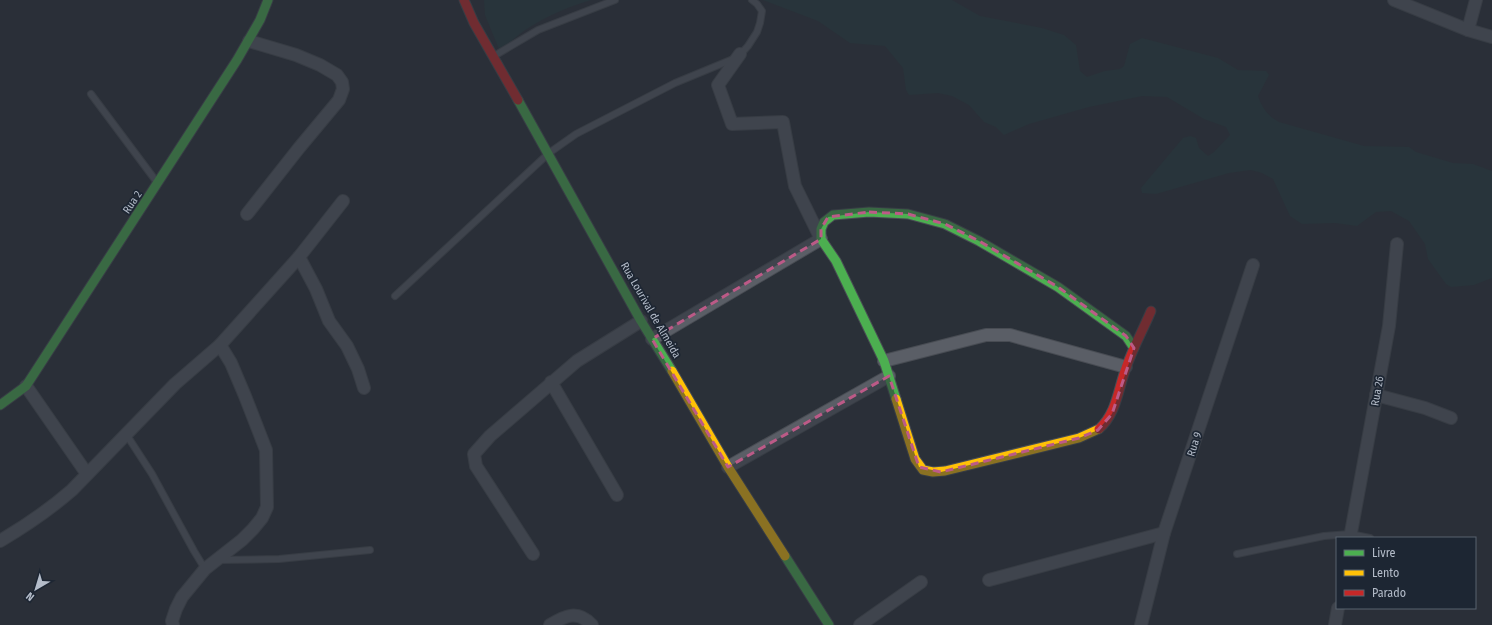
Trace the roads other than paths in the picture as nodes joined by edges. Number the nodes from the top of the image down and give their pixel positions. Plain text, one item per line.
1 (268, 0) edge
2 (464, 0) edge
3 (615, 0) edge
4 (752, 0) edge
5 (1394, 0) edge
6 (1476, 0) edge
7 (1468, 30) junction
8 (1492, 37) edge
9 (249, 41) junction
10 (740, 54) junction
11 (494, 56) junction
12 (91, 94) dead end
13 (549, 153) junction
14 (158, 184) junction
15 (343, 201) dead end
16 (247, 214) dead end
17 (821, 239) junction
18 (1397, 244) dead end
19 (300, 257) junction
20 (1253, 266) dead end
21 (395, 296) dead end
22 (1151, 311) dead end
23 (641, 321) junction
24 (652, 339) junction
25 (220, 345) junction
26 (1134, 348) junction
27 (884, 361) junction
28 (1126, 367) junction
29 (889, 376) junction
30 (552, 382) junction
31 (26, 386) junction
32 (364, 388) dead end
33 (1376, 396) junction
34 (0, 405) edge
35 (1451, 418) dead end
36 (126, 434) junction
37 (728, 467) junction
38 (87, 474) junction
39 (617, 495) dead end
40 (1164, 533) junction
41 (1350, 536) edge
42 (1360, 537) edge
43 (0, 541) edge
44 (370, 550) dead end
45 (533, 554) dead end
46 (1237, 554) dead end
47 (216, 560) junction
48 (205, 569) junction
49 (989, 580) dead end
50 (921, 582) dead end
51 (1338, 609) edge
52 (173, 625) edge
53 (550, 625) edge
54 (592, 625) edge
55 (829, 625) edge
56 (860, 625) edge
57 (1141, 625) edge
58 (1335, 625) edge

1 - 9 street, Rua 2
2 - 11 street, Rua Lourival de Almeida
3 - 11 lane
4 - 10 lane
5 - 7 street
6 - 7 street
7 - 8 street
9 - 14 street, Rua 2
9 - 16 street
10 - 13 lane
10 - 17 street
11 - 13 street, Rua Lourival de Almeida
12 - 14 lane
13 - 21 lane
13 - 23 street, Rua Lourival de Almeida
14 - 31 street, Rua 2
15 - 19 street
17 - 24 street
17 - 26 street
17 - 27 street
18 - 33 street, Rua 26
19 - 25 street
19 - 32 street
20 - 40 street, Rua 9
22 - 26 street
23 - 24 street, Rua Lourival de Almeida
23 - 30 street
24 - 37 street, Rua Lourival de Almeida
25 - 36 street
25 - 47 street
26 - 28 street
27 - 28 street
27 - 29 street
28 - 29 street
29 - 37 street
30 - 39 street
30 - 45 street
31 - 34 street, Rua 2
31 - 38 street
33 - 35 street
33 - 41 street, Rua 26
36 - 38 street
36 - 48 lane
37 - 55 street, Rua Lourival de Almeida
38 - 43 street
40 - 49 street
40 - 57 street, Rua 9
41 - 42 lane
41 - 46 lane
44 - 47 lane
47 - 48 street
48 - 52 street
50 - 56 street
51 - 58 street
53 - 54 street

